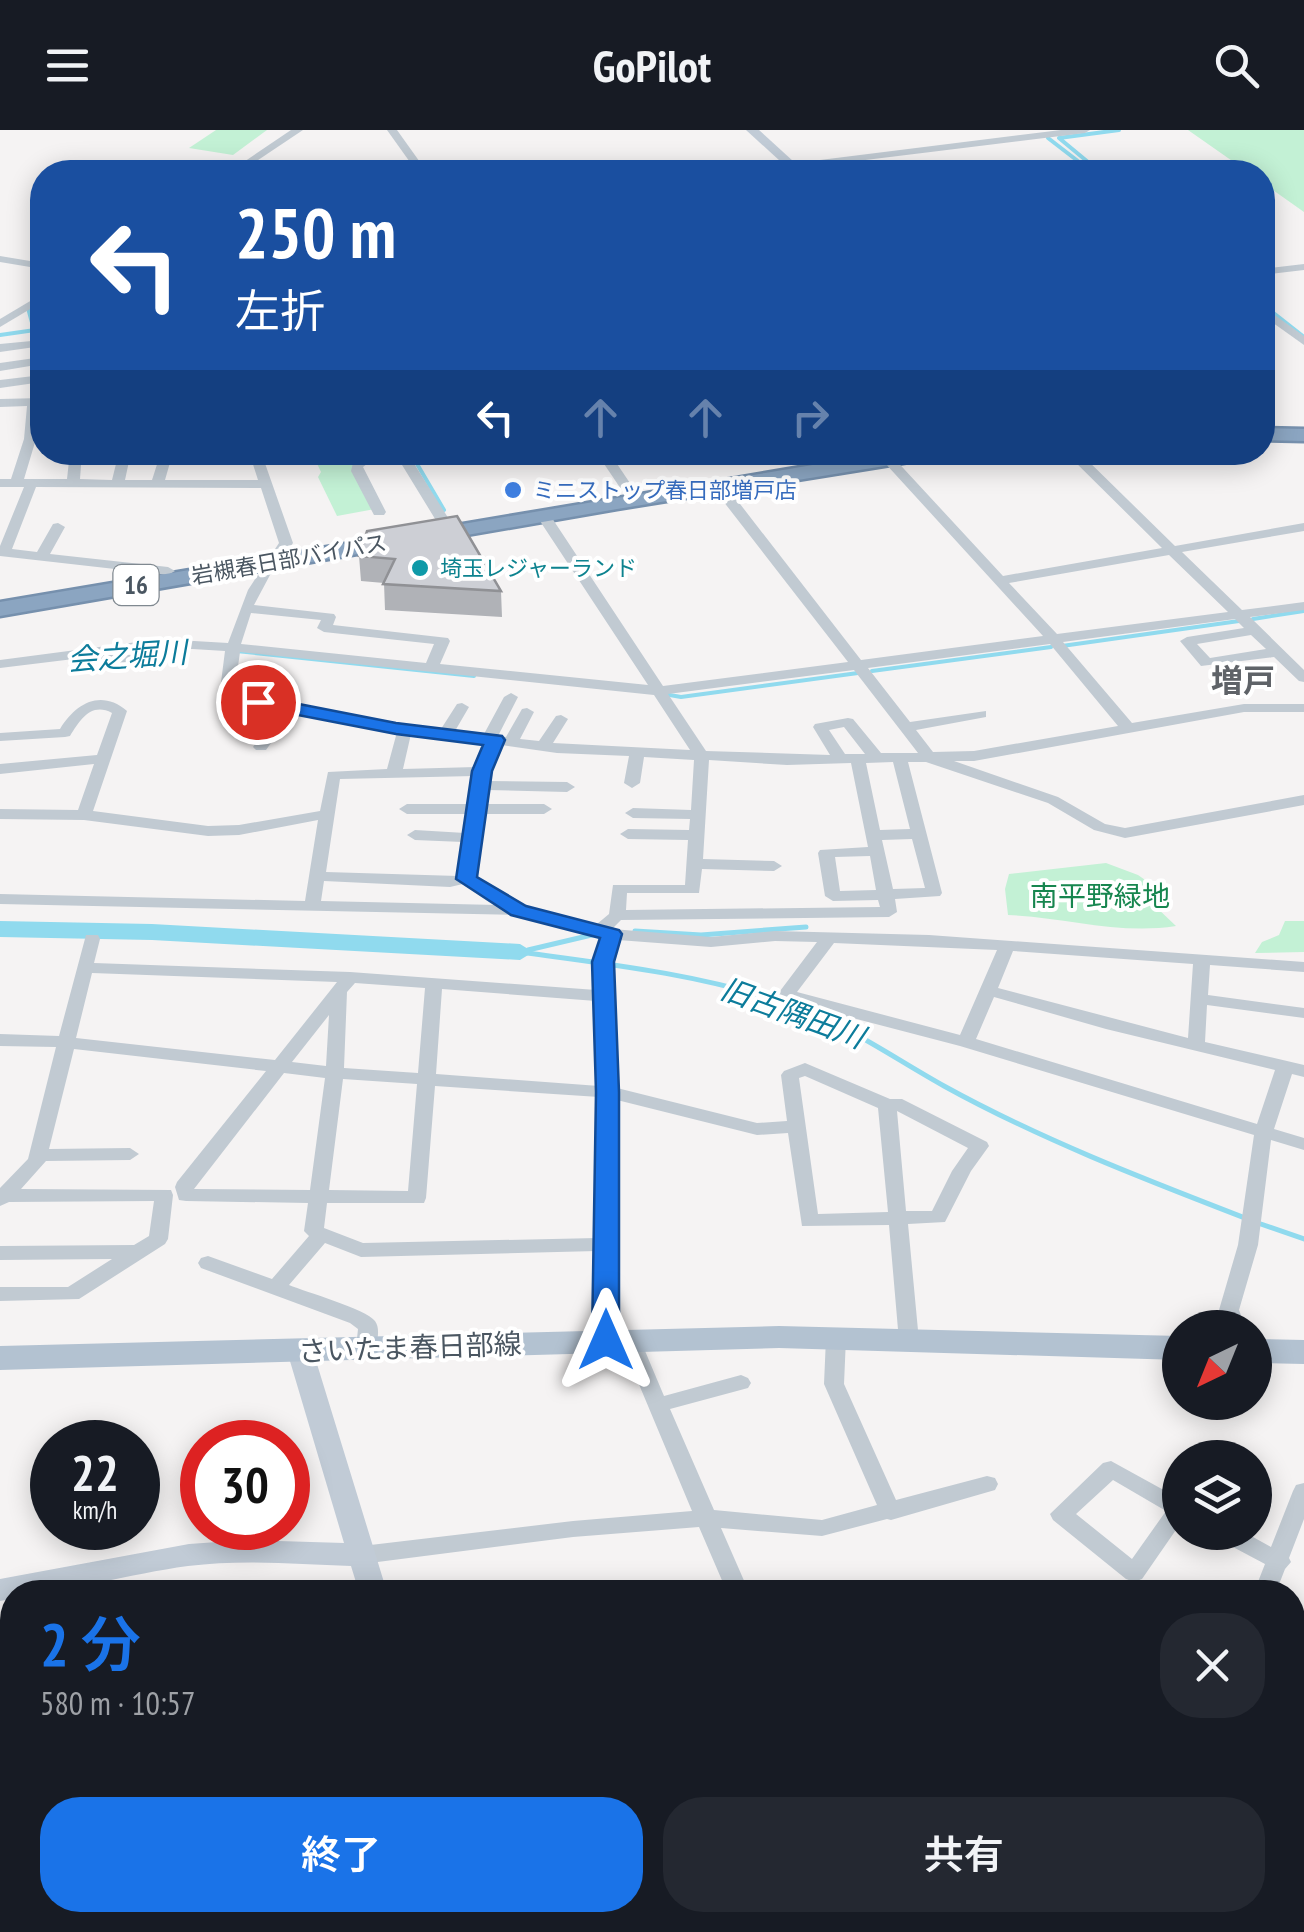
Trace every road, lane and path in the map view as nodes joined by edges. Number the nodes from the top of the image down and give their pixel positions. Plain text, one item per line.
1 (298, 130) edge
2 (392, 130) edge
3 (752, 130) edge
4 (1085, 130) edge
5 (252, 160) edge
6 (413, 160) edge
7 (785, 160) edge
8 (868, 160) edge
9 (0, 259) edge
10 (30, 264) edge
11 (1304, 267) edge
12 (1275, 270) edge
13 (30, 305) edge
14 (1275, 318) edge
15 (0, 324) edge
16 (1304, 342) edge
17 (30, 344) edge
18 (0, 348) edge
19 (30, 363) edge
20 (0, 367) edge
21 (30, 380) edge
22 (0, 384) edge
23 (30, 402) edge
24 (0, 403) edge
25 (1275, 431) edge
26 (1304, 432) edge
27 (30, 439) edge
28 (75, 465) edge
29 (122, 465) edge
30 (163, 465) edge
31 (258, 465) edge
32 (358, 465) edge
33 (408, 465) edge
34 (611, 465) edge
35 (822, 465) edge
36 (836, 465) edge
37 (894, 465) edge
38 (1085, 465) edge
39 (74, 481) junction
40 (0, 482) edge
41 (25, 482) junction
42 (118, 482) junction
43 (158, 482) junction
44 (263, 484) junction
45 (718, 486) junction
46 (630, 492) junction
47 (380, 512) dead end
48 (543, 515) junction
49 (446, 524) junction
50 (58, 527) dead end
51 (1304, 527) edge
52 (1173, 550) junction
53 (2, 552) edge
54 (41, 557) junction
55 (277, 557) junction
56 (168, 571) junction
57 (1000, 580) junction
58 (0, 600) edge
59 (1304, 606) edge
60 (246, 608) junction
61 (0, 609) edge
62 (1239, 616) junction
63 (1254, 630) junction
64 (1055, 641) junction
65 (1276, 652) junction
66 (230, 653) junction
67 (68, 657) junction
68 (137, 658) dead end
69 (858, 663) junction
70 (0, 667) edge
71 (430, 668) junction
72 (1304, 678) edge
73 (663, 695) junction
74 (512, 697) dead end
75 (290, 706) junction
76 (462, 707) dead end
77 (1304, 708) edge
78 (526, 712) dead end
79 (981, 714) dead end
80 (561, 719) dead end
81 (907, 728) junction
82 (1127, 728) junction
83 (405, 730) junction
84 (446, 734) junction
85 (0, 737) edge
86 (498, 741) junction
87 (544, 746) junction
88 (261, 747) dead end
89 (637, 753) junction
90 (702, 757) junction
91 (899, 758) junction
92 (930, 758) junction
93 (101, 759) junction
94 (859, 759) junction
95 (0, 769) edge
96 (394, 773) junction
97 (481, 778) junction
98 (632, 783) dead end
99 (566, 787) dead end
100 (1304, 800) edge
101 (408, 809) dead end
102 (476, 809) junction
103 (544, 809) dead end
104 (633, 813) dead end
105 (0, 814) edge
106 (326, 814) junction
107 (698, 815) junction
108 (84, 816) junction
109 (628, 834) dead end
110 (919, 834) junction
111 (415, 835) dead end
112 (696, 836) junction
113 (470, 838) junction
114 (876, 843) junction
115 (694, 864) junction
116 (774, 866) dead end
117 (317, 876) junction
118 (466, 879) junction
119 (886, 895) junction
120 (0, 899) edge
121 (312, 908) junction
122 (518, 910) junction
123 (617, 915) junction
124 (606, 932) junction
125 (92, 938) dead end
126 (828, 939) junction
127 (1006, 948) junction
128 (1202, 960) junction
129 (1304, 966) edge
130 (84, 968) junction
131 (434, 984) junction
132 (344, 985) junction
133 (990, 991) junction
134 (606, 996) junction
135 (1199, 999) junction
136 (1304, 1013) edge
137 (0, 1040) edge
138 (65, 1042) junction
139 (966, 1042) junction
140 (1196, 1046) junction
141 (280, 1065) junction
142 (1294, 1069) edge
143 (335, 1073) junction
144 (424, 1080) junction
145 (608, 1092) junction
146 (888, 1107) junction
147 (797, 1126) junction
148 (1262, 1134) junction
149 (1304, 1144) edge
150 (130, 1154) dead end
151 (38, 1155) junction
152 (2, 1198) edge
153 (320, 1198) junction
154 (898, 1220) junction
155 (322, 1234) junction
156 (606, 1244) junction
157 (138, 1252) junction
158 (0, 1253) edge
159 (208, 1262) dead end
160 (276, 1288) junction
161 (0, 1294) edge
162 (1229, 1310) edge
163 (836, 1338) junction
164 (618, 1340) junction
165 (909, 1340) junction
166 (1162, 1347) edge
167 (366, 1348) junction
168 (300, 1350) junction
169 (1272, 1351) edge
170 (1304, 1352) edge
171 (0, 1358) edge
172 (741, 1384) dead end
173 (658, 1405) junction
174 (987, 1484) dead end
175 (1304, 1491) edge
176 (1180, 1509) edge
177 (891, 1512) junction
178 (706, 1518) junction
179 (1258, 1550) edge
180 (362, 1556) junction
181 (1280, 1562) junction
182 (76, 1580) edge
183 (369, 1580) edge
184 (733, 1580) edge
185 (1271, 1580) edge

1 - 5 street
2 - 6 street
3 - 7 street
4 - 8 street
9 - 10 street
11 - 12 street
13 - 15 street
14 - 16 street
17 - 18 street
19 - 20 street
21 - 22 street
23 - 24 street
25 - 26 highway
27 - 41 street
28 - 39 street
29 - 42 street
30 - 43 street
31 - 44 street
32 - 47 street
33 - 49 street
34 - 46 street
35 - 46 highway, 岩槻春日部バイパス / 16
36 - 45 highway, 岩槻春日部バイパス / 16
37 - 57 street
38 - 52 street
39 - 41 street
39 - 42 street
40 - 41 street
41 - 53 street
42 - 43 street
43 - 44 street
44 - 55 street
45 - 48 highway, 岩槻春日部バイパス / 16
45 - 69 street
46 - 49 highway, 岩槻春日部バイパス / 16
48 - 55 highway, 岩槻春日部バイパス / 16
48 - 73 street
49 - 55 highway, 岩槻春日部バイパス / 16
50 - 54 street
51 - 52 street
52 - 57 street
52 - 62 street
53 - 54 street
54 - 56 street
55 - 56 highway, 岩槻春日部バイパス / 16
55 - 60 street
55 - 61 highway, 岩槻春日部バイパス / 16
56 - 58 highway, 岩槻春日部バイパス / 16
57 - 64 street
59 - 62 street
60 - 66 street
60 - 71 street
62 - 63 street
62 - 64 street
63 - 65 street
63 - 65 street
64 - 69 street
64 - 82 street
65 - 72 street
66 - 67 street
66 - 71 street
66 - 75 street
67 - 68 street
67 - 70 street
69 - 73 street
69 - 81 street
71 - 73 street
73 - 90 street
74 - 86 street
75 - 83 street
75 - 88 street
76 - 84 street
77 - 82 street
78 - 86 street
79 - 81 street
80 - 87 street
81 - 92 street
82 - 92 street
83 - 84 street
83 - 96 street
84 - 86 street
85 - 93 street
86 - 87 street
86 - 97 street
87 - 89 street
89 - 90 street
89 - 98 street
90 - 94 street
90 - 107 street
91 - 92 street
91 - 94 street
91 - 110 street
92 - 100 street
93 - 95 street
93 - 108 street
94 - 114 street
96 - 97 street
96 - 106 street
97 - 99 street
97 - 102 street
101 - 102 street
102 - 103 street
102 - 113 street
104 - 107 street
105 - 108 street
106 - 108 street
106 - 117 street
107 - 112 street
109 - 112 street
110 - 114 street
110 - 119 street
111 - 113 street
112 - 115 street
113 - 118 street
114 - 119 street
114 - 119 street
115 - 116 street
115 - 123 street
117 - 118 street
117 - 121 street
118 - 122 street
119 - 123 street
120 - 121 street
121 - 122 street
122 - 124 street
123 - 124 street
124 - 126 street
124 - 134 street
125 - 130 street
126 - 127 street
126 - 139 street
127 - 128 street
127 - 133 street
128 - 129 street
128 - 135 street
130 - 132 street
130 - 138 street
131 - 132 street
131 - 134 street
131 - 144 street
132 - 141 street
132 - 143 street
133 - 139 street
133 - 140 street
134 - 145 street
135 - 136 street
135 - 140 street
137 - 138 street
138 - 141 street
138 - 151 street
139 - 148 street
140 - 142 street
141 - 143 street
141 - 153 street
142 - 148 street
143 - 144 street
143 - 153 street
144 - 145 street
144 - 153 street
145 - 147 street
145 - 156 street
146 - 147 street
146 - 154 street
146 - 154 street
147 - 154 street
148 - 149 street
148 - 162 street
150 - 151 street
151 - 152 street
152 - 157 street
153 - 155 street
154 - 165 street
155 - 156 street
155 - 160 street
156 - 164 street
157 - 158 street
157 - 161 street
159 - 160 street
160 - 167 street
163 - 164 main road, さいたま春日部線
163 - 165 main road, さいたま春日部線
163 - 177 street
164 - 167 main road, さいたま春日部線
164 - 173 street
165 - 166 main road, さいたま春日部線
167 - 168 main road, さいたま春日部線
168 - 171 main road, さいたま春日部線
168 - 180 street
169 - 170 main road
172 - 173 street
173 - 178 street
174 - 177 street
175 - 181 street
176 - 176 street
177 - 178 street
178 - 180 street
178 - 184 street
179 - 181 street
180 - 182 street
180 - 183 street
181 - 185 street

